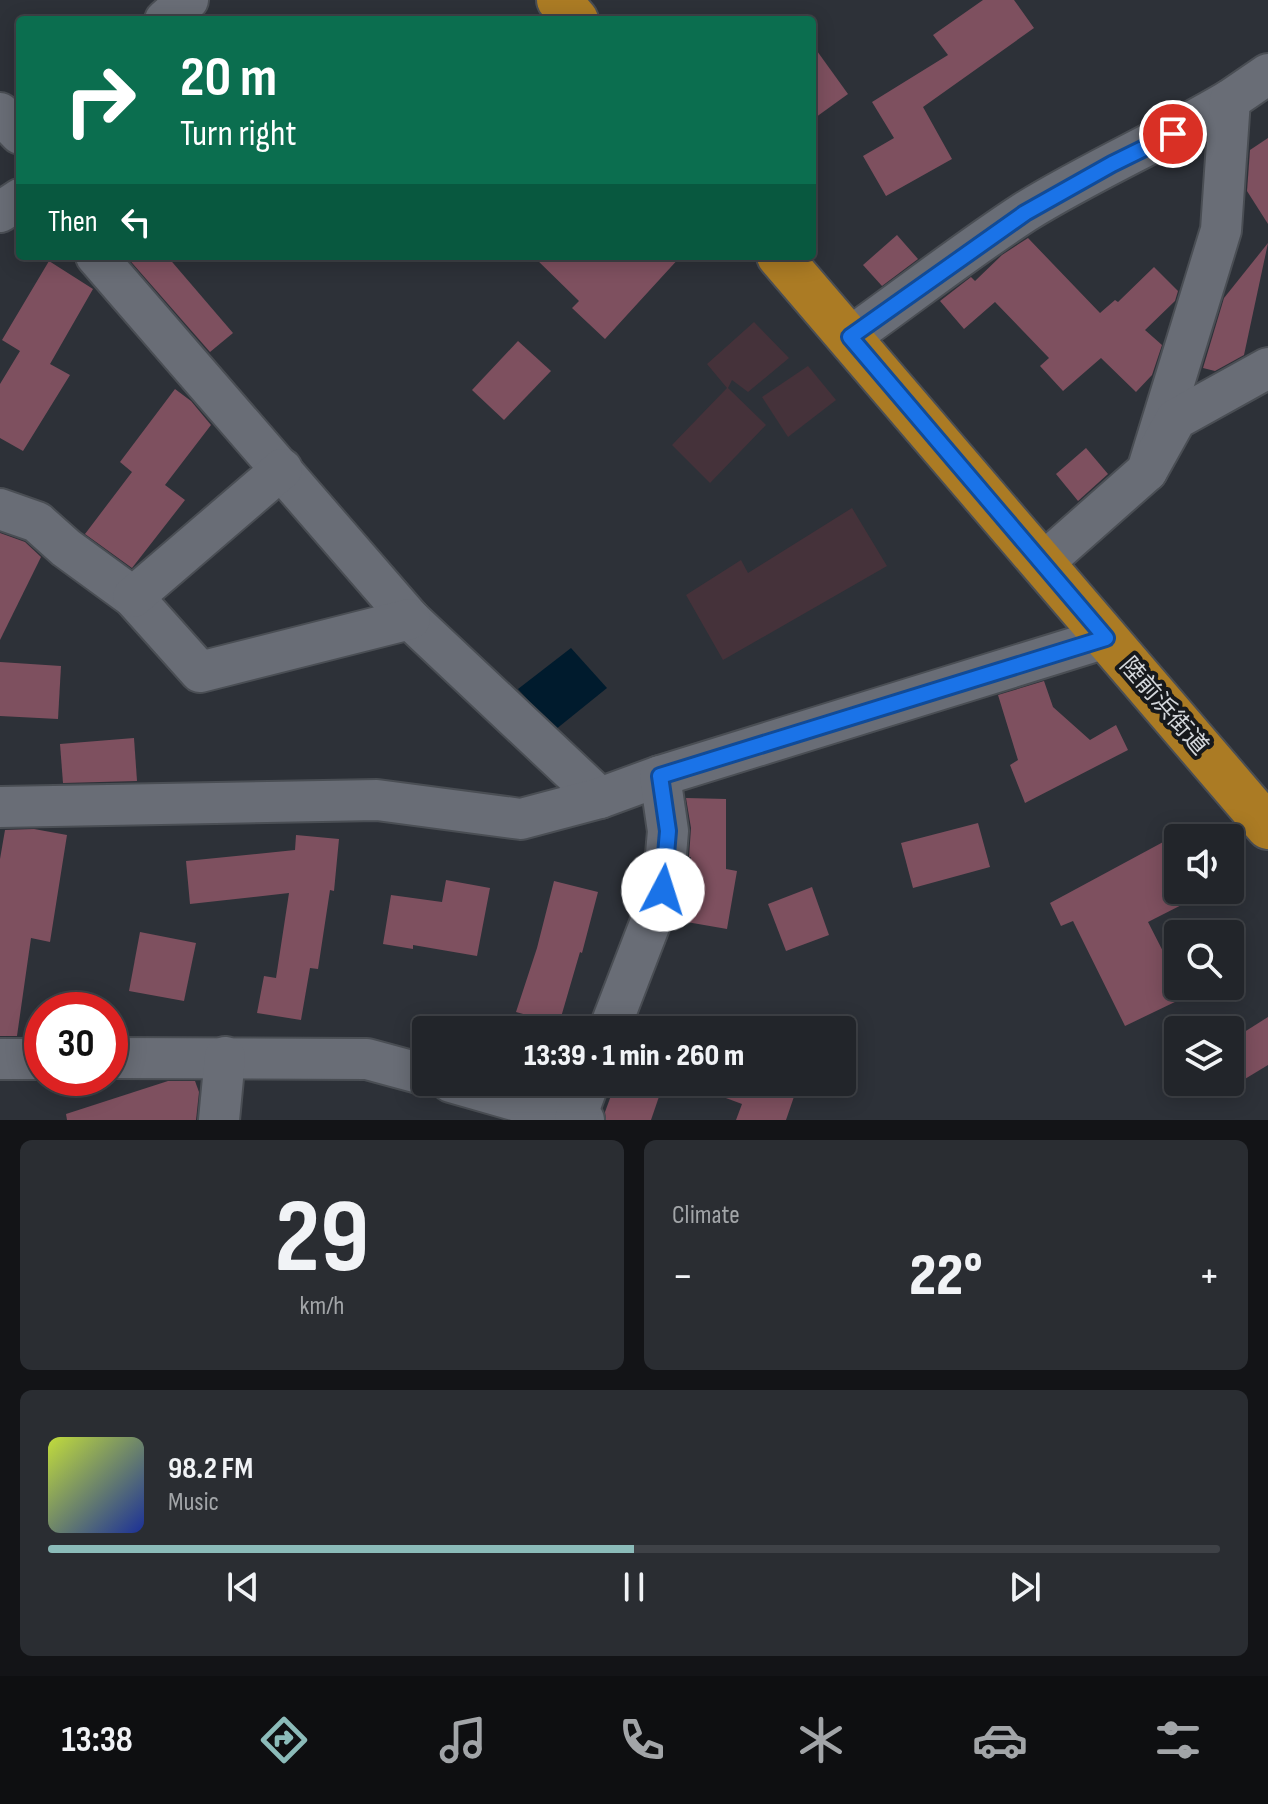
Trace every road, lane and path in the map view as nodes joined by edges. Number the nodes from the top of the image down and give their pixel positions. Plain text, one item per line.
1 (188, 0) edge
2 (559, 0) edge
3 (170, 16) edge
4 (573, 16) edge
5 (1268, 74) edge
6 (1230, 100) junction
7 (0, 113) edge
8 (16, 130) edge
9 (99, 260) edge
10 (783, 260) edge
11 (850, 337) junction
12 (1268, 368) edge
13 (282, 469) junction
14 (1147, 471) junction
15 (0, 509) edge
16 (1043, 563) junction
17 (133, 597) junction
18 (410, 619) junction
19 (1106, 638) junction
20 (660, 776) junction
21 (600, 798) junction
22 (0, 807) edge
23 (1268, 827) edge
24 (614, 1016) edge
25 (225, 1057) junction
26 (128, 1058) edge
27 (0, 1059) edge
28 (24, 1059) edge
29 (412, 1071) edge
30 (516, 1096) edge
31 (581, 1110) edge
32 (219, 1120) edge

1 - 3 street
2 - 4 highway
5 - 6 street
6 - 11 street
6 - 14 street
7 - 8 street
9 - 13 street
10 - 11 highway, 陸前浜街道
11 - 16 highway, 陸前浜街道
12 - 14 street
13 - 17 street
13 - 18 street
14 - 16 street
15 - 17 street
16 - 19 highway, 陸前浜街道
17 - 18 street
18 - 21 street
19 - 20 street
19 - 23 highway, 陸前浜街道
20 - 21 street
20 - 24 street
21 - 22 street
25 - 26 street
25 - 29 street
25 - 32 street
27 - 28 street
30 - 31 street

